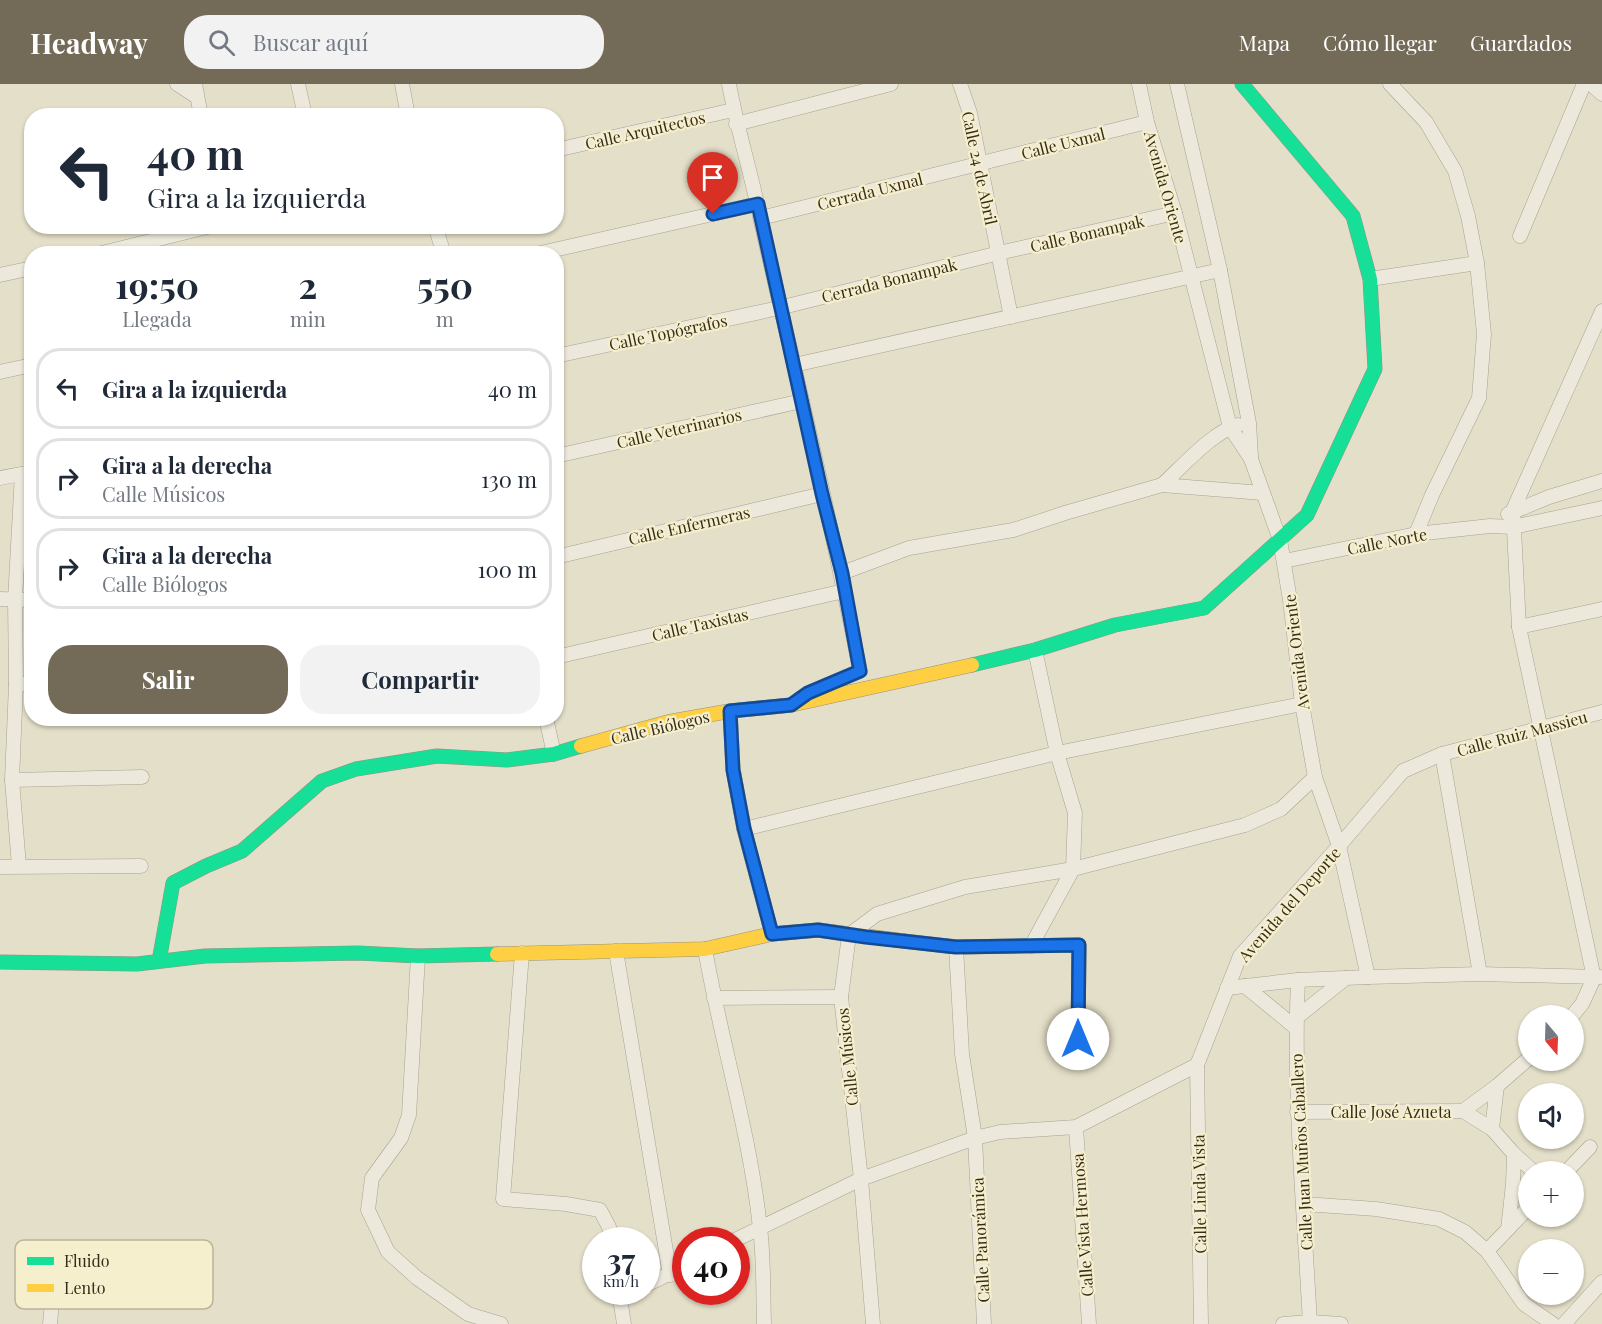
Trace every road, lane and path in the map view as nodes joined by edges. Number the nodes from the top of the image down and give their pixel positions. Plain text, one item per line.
1 (177, 84) edge
2 (298, 84) edge
3 (402, 84) edge
4 (729, 84) edge
5 (888, 84) edge
6 (960, 84) edge
7 (1139, 84) edge
8 (1177, 84) edge
9 (1242, 84) edge
10 (1390, 84) edge
11 (1584, 84) edge
12 (1592, 84) edge
13 (196, 90) edge
14 (1602, 94) edge
15 (199, 108) edge
16 (302, 108) edge
17 (406, 108) edge
18 (735, 117) junction
19 (1147, 122) junction
20 (564, 149) edge
21 (979, 164) junction
22 (759, 211) junction
23 (1175, 213) junction
24 (182, 234) edge
25 (1520, 236) dead end
26 (137, 246) edge
27 (564, 249) edge
28 (999, 253) junction
29 (1477, 263) junction
30 (24, 270) edge
31 (1220, 270) junction
32 (0, 275) edge
33 (1191, 276) junction
34 (1370, 279) junction
35 (779, 308) junction
36 (1602, 311) edge
37 (1011, 317) junction
38 (564, 354) edge
39 (794, 365) junction
40 (24, 367) edge
41 (0, 372) edge
42 (802, 401) junction
43 (1249, 423) junction
44 (1230, 427) junction
45 (564, 454) edge
46 (1251, 459) junction
47 (24, 473) edge
48 (0, 477) edge
49 (1602, 481) edge
50 (1162, 486) junction
51 (822, 494) junction
52 (1263, 494) junction
53 (1602, 508) edge
54 (1513, 510) junction
55 (1490, 526) junction
56 (1513, 527) junction
57 (24, 534) edge
58 (1416, 534) junction
59 (1280, 540) junction
60 (564, 555) edge
61 (1284, 561) junction
62 (842, 573) junction
63 (844, 591) junction
64 (0, 599) edge
65 (15, 600) junction
66 (24, 600) edge
67 (1602, 609) edge
68 (1519, 627) junction
69 (1035, 650) junction
70 (564, 655) edge
71 (16, 684) junction
72 (24, 684) edge
73 (1302, 704) junction
74 (791, 705) junction
75 (730, 711) junction
76 (1602, 712) edge
77 (548, 726) edge
78 (1541, 729) junction
79 (1057, 753) junction
80 (554, 754) junction
81 (1442, 754) junction
82 (142, 777) dead end
83 (1315, 777) junction
84 (12, 780) junction
85 (744, 828) junction
86 (1339, 846) junction
87 (19, 866) junction
88 (141, 866) dead end
89 (0, 867) edge
90 (1073, 869) junction
91 (772, 934) junction
92 (849, 935) junction
93 (1031, 946) junction
94 (956, 947) junction
95 (705, 949) junction
96 (616, 951) junction
97 (522, 953) junction
98 (418, 956) junction
99 (159, 961) junction
100 (0, 962) edge
101 (1480, 974) junction
102 (1368, 977) junction
103 (1346, 978) junction
104 (1598, 978) edge
105 (1298, 980) junction
106 (1245, 986) junction
107 (1227, 988) junction
108 (841, 997) junction
109 (714, 998) junction
110 (1581, 1005) edge
111 (1296, 1023) junction
112 (1078, 1039) dead end
113 (1197, 1065) junction
114 (1518, 1068) edge
115 (1497, 1086) junction
116 (1463, 1111) junction
117 (1297, 1112) junction
118 (1076, 1127) junction
119 (1492, 1129) junction
120 (975, 1138) junction
121 (1590, 1147) dead end
122 (1514, 1154) junction
123 (1522, 1161) edge
124 (1577, 1161) edge
125 (861, 1179) junction
126 (1304, 1204) junction
127 (1518, 1218) edge
128 (609, 1227) edge
129 (760, 1228) junction
130 (1508, 1229) junction
131 (750, 1233) edge
132 (1487, 1251) junction
133 (670, 1275) joint
134 (660, 1279) edge
135 (1602, 1282) edge
136 (624, 1305) edge
137 (51, 1309) edge
138 (1310, 1323) edge
139 (50, 1324) edge
140 (501, 1324) edge
141 (624, 1324) edge
142 (764, 1324) edge
143 (873, 1324) edge
144 (984, 1324) edge
145 (1089, 1324) edge
146 (1200, 1324) edge
147 (1283, 1324) edge
148 (1341, 1324) edge
149 (1553, 1324) edge
150 (1563, 1324) edge

1 - 13 street
2 - 16 street
3 - 17 street
4 - 18 street, Calle Biólogos
5 - 18 street, Calle Arquitectos
6 - 21 street, Calle 24 de Abril
7 - 19 street, Avenida Oriente
8 - 31 street, Avenida Oriente
9 - 34 street
10 - 29 street
11 - 25 street
12 - 14 street
13 - 15 street
18 - 20 street, Calle Arquitectos
18 - 22 street, Calle Biólogos
19 - 21 street, Calle Uxmal
19 - 23 street, Avenida Oriente
21 - 22 street, Cerrada Uxmal
21 - 28 street, Calle 24 de Abril
22 - 27 street, Cerrada Uxmal
22 - 35 street, Calle Biólogos
23 - 28 street, Calle Bonampak
23 - 33 street, Avenida Oriente
24 - 26 street
28 - 35 street, Cerrada Bonampak
28 - 37 street, Calle 24 de Abril
29 - 34 street
29 - 58 street
30 - 32 street
31 - 33 street
31 - 43 street, Avenida Oriente
33 - 37 street
33 - 44 street, Avenida Oriente
34 - 59 street
35 - 38 street, Calle Topógrafos
35 - 39 street, Calle Biólogos
36 - 54 street
37 - 39 street
39 - 42 street, Calle Biólogos
40 - 41 street
42 - 45 street, Calle Veterinarios
42 - 51 street, Calle Biólogos
43 - 44 street
43 - 46 street, Avenida Oriente
44 - 46 street, Avenida Oriente
44 - 50 street
46 - 52 street, Avenida Oriente
47 - 48 street
49 - 54 street, Calle Norte
50 - 52 street
50 - 62 street
51 - 60 street, Calle Enfermeras
51 - 62 street, Calle Biólogos
52 - 59 street, Avenida Oriente
53 - 56 street, Calle Norte
54 - 55 street, Calle Norte
54 - 56 street
55 - 56 street, Calle Norte
55 - 58 street, Calle Norte
56 - 68 street
57 - 65 street
58 - 61 street, Calle Norte
59 - 61 street, Avenida Oriente
59 - 69 street
61 - 73 street, Avenida Oriente
62 - 63 street, Calle Biólogos
63 - 70 street, Calle Taxistas
63 - 74 street, Calle Biólogos
64 - 65 street
65 - 66 street
65 - 71 street
67 - 68 street
68 - 78 street
69 - 74 street
69 - 79 street
71 - 72 street
71 - 84 street
73 - 79 street
73 - 83 street, Avenida Oriente
74 - 75 street, Calle Biólogos
75 - 80 street, Calle Biólogos
75 - 85 street
76 - 78 street, Calle Ruiz Massieu
77 - 80 street
78 - 81 street, Calle Ruiz Massieu
78 - 104 street
79 - 85 street
79 - 90 street
80 - 99 street, Calle Biólogos
81 - 86 street, Avenida del Deporte
81 - 101 street
82 - 84 street
83 - 86 street, Avenida Oriente
83 - 90 street
84 - 87 street
85 - 91 street
86 - 102 street, Avenida Oriente
86 - 107 street, Avenida del Deporte
87 - 88 street
87 - 89 street
90 - 92 street
90 - 93 street
91 - 92 street
91 - 95 street
92 - 94 street
92 - 108 street, Calle Músicos
93 - 94 street
93 - 112 street
94 - 120 street, Calle Panorámica
95 - 96 street
95 - 109 street
96 - 97 street
96 - 133 street
97 - 98 street
97 - 128 street
98 - 99 street
98 - 140 street
99 - 100 street
101 - 102 street
101 - 104 street
102 - 103 street
103 - 105 street
103 - 111 street
104 - 110 street
105 - 106 street
105 - 111 street, Calle Juan Muños Caballero
106 - 107 street
106 - 111 street
107 - 113 street, Avenida del Deporte
108 - 109 street
108 - 125 street, Calle Músicos
109 - 129 street
111 - 117 street, Calle Juan Muños Caballero
113 - 118 street
113 - 146 street, Calle Linda Vista
114 - 115 street
115 - 116 street
115 - 119 street
116 - 117 street, Calle José Azueta
116 - 119 street, Calle José Azueta
117 - 126 street, Calle Juan Muños Caballero
118 - 120 street
118 - 145 street, Calle Vista Hermosa
119 - 122 street, Calle José Azueta
120 - 125 street
120 - 144 street, Calle Panorámica
121 - 124 street
122 - 123 street, Calle José Azueta
122 - 130 street
125 - 129 street
125 - 143 street, Calle Músicos
126 - 132 street
126 - 138 street, Calle Juan Muños Caballero
127 - 130 street
129 - 131 street
129 - 142 street
130 - 132 street
132 - 149 street
133 - 134 street
135 - 150 street
136 - 141 street
137 - 139 street
138 - 147 street
138 - 148 street

